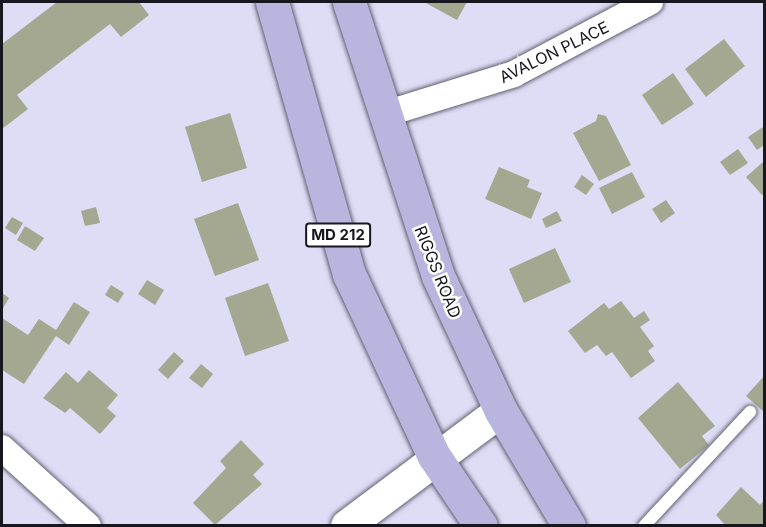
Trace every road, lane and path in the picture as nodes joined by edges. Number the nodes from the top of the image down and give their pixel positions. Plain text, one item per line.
1 (272, 2) edge
2 (349, 2) edge
3 (650, 2) edge
4 (385, 114) junction
5 (501, 411) junction
6 (750, 412) dead end
7 (2, 448) edge
8 (434, 456) junction
9 (88, 525) edge
10 (347, 525) edge
11 (481, 525) edge
12 (568, 525) edge
13 (644, 525) edge

1 - 8 main road, MD 212
2 - 4 main road, RIGGS ROAD
3 - 4 street, AVALON PLACE
4 - 5 main road, RIGGS ROAD
5 - 8 street
5 - 12 main road, RIGGS ROAD
6 - 13 lane
7 - 9 street
8 - 10 street
8 - 11 main road, MD 212

